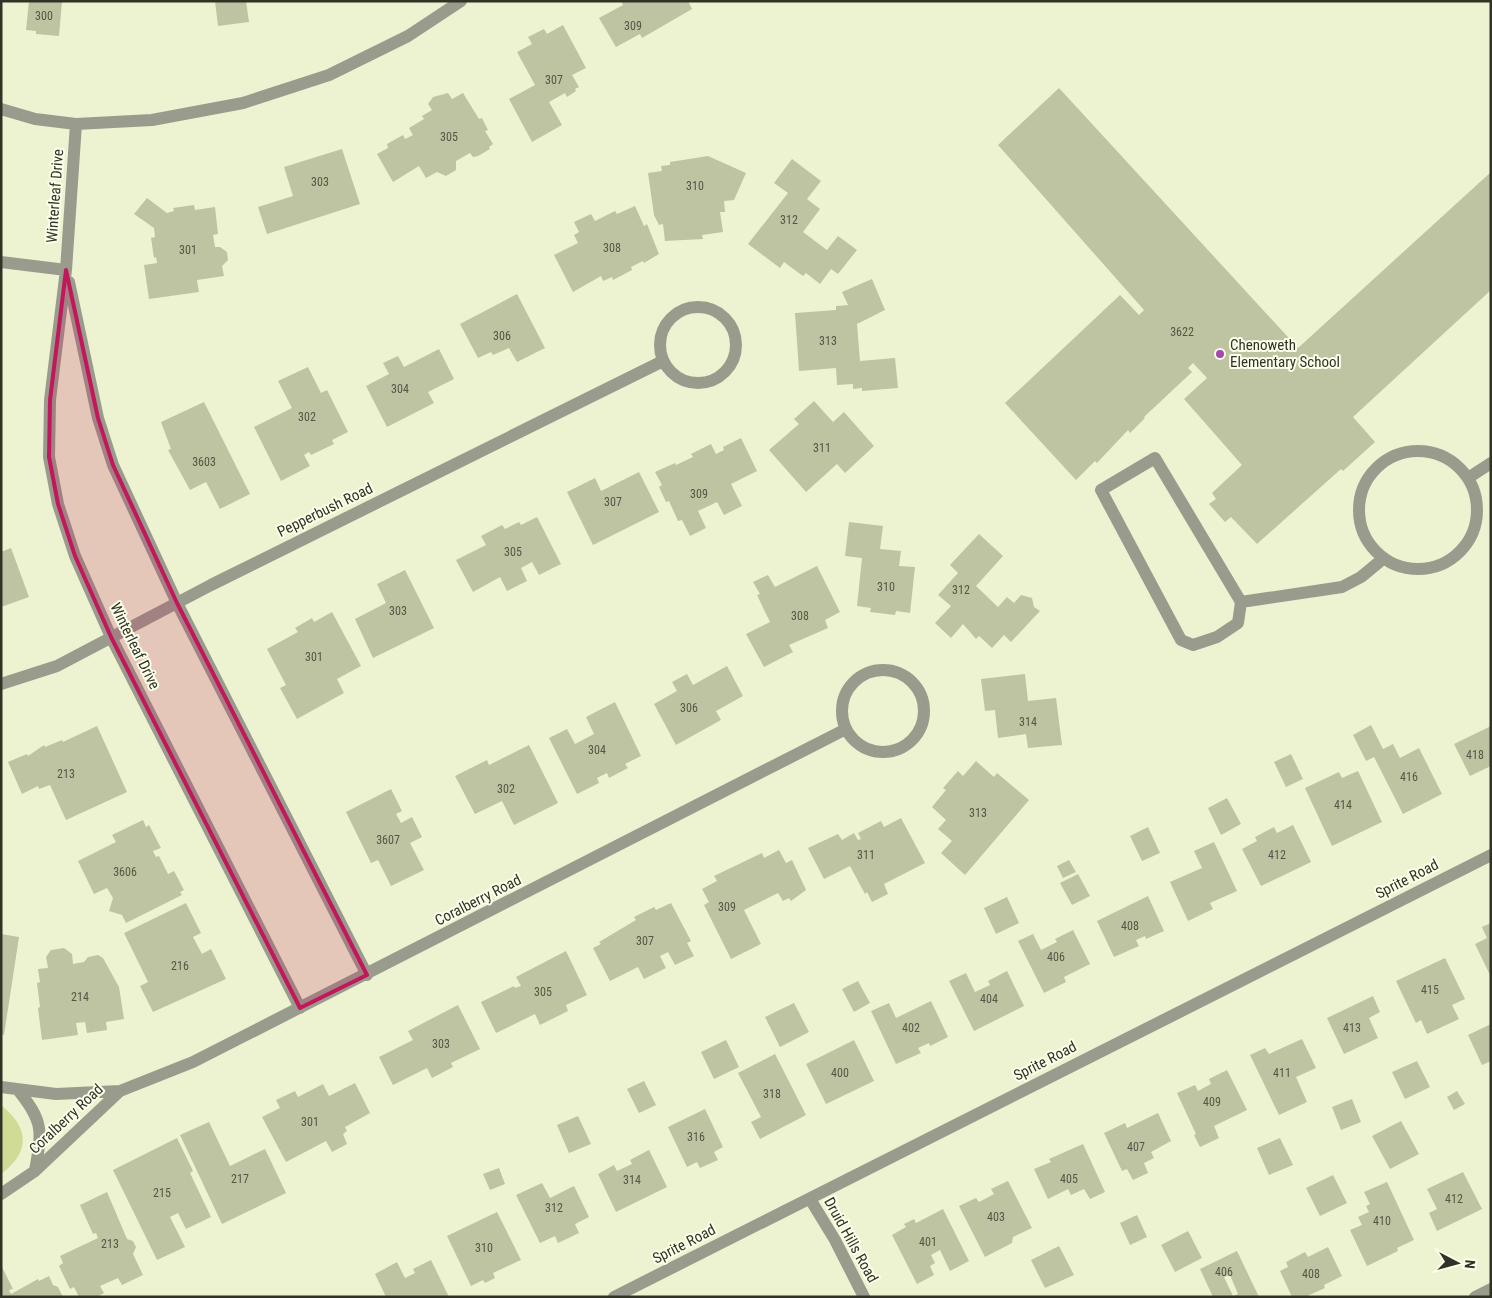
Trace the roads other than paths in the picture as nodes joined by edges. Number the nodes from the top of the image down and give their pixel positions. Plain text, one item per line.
1 (461, 1) edge
2 (1, 109) edge
3 (76, 124) junction
4 (1, 262) edge
5 (66, 270) junction
6 (663, 361) junction
7 (1491, 463) edge
8 (1468, 478) junction
9 (1384, 558) junction
10 (1241, 602) junction
11 (177, 603) junction
12 (111, 637) junction
13 (1, 684) edge
14 (846, 729) junction
15 (1491, 855) edge
16 (366, 975) junction
17 (300, 1008) junction
18 (1, 1087) edge
19 (18, 1090) junction
20 (120, 1090) junction
21 (35, 1171) junction
22 (1, 1194) edge
23 (810, 1199) junction
24 (1491, 1289) edge
25 (614, 1297) edge
26 (864, 1297) edge
27 (1475, 1297) edge

1 - 3 street
2 - 3 street
3 - 5 street, Winterleaf Drive
4 - 5 street
5 - 11 street, Winterleaf Drive
5 - 12 street, Winterleaf Drive
6 - 6 street
6 - 11 street, Pepperbush Road
7 - 8 street
8 - 9 street
8 - 9 street
9 - 10 street
10 - 10 street
11 - 12 street, Pepperbush Road
11 - 16 street, Winterleaf Drive
12 - 13 street, Pepperbush Road
12 - 17 street, Winterleaf Drive
14 - 14 street
14 - 16 street, Coralberry Road
15 - 23 street, Sprite Road
16 - 17 street, Coralberry Road
17 - 20 street, Coralberry Road
18 - 19 street, Coralberry Road
19 - 20 street, Coralberry Road
19 - 21 street, Coralberry Road
20 - 21 street, Coralberry Road
21 - 22 street, Coralberry Road
23 - 25 street, Sprite Road
23 - 26 street, Druid Hills Road
24 - 27 street

